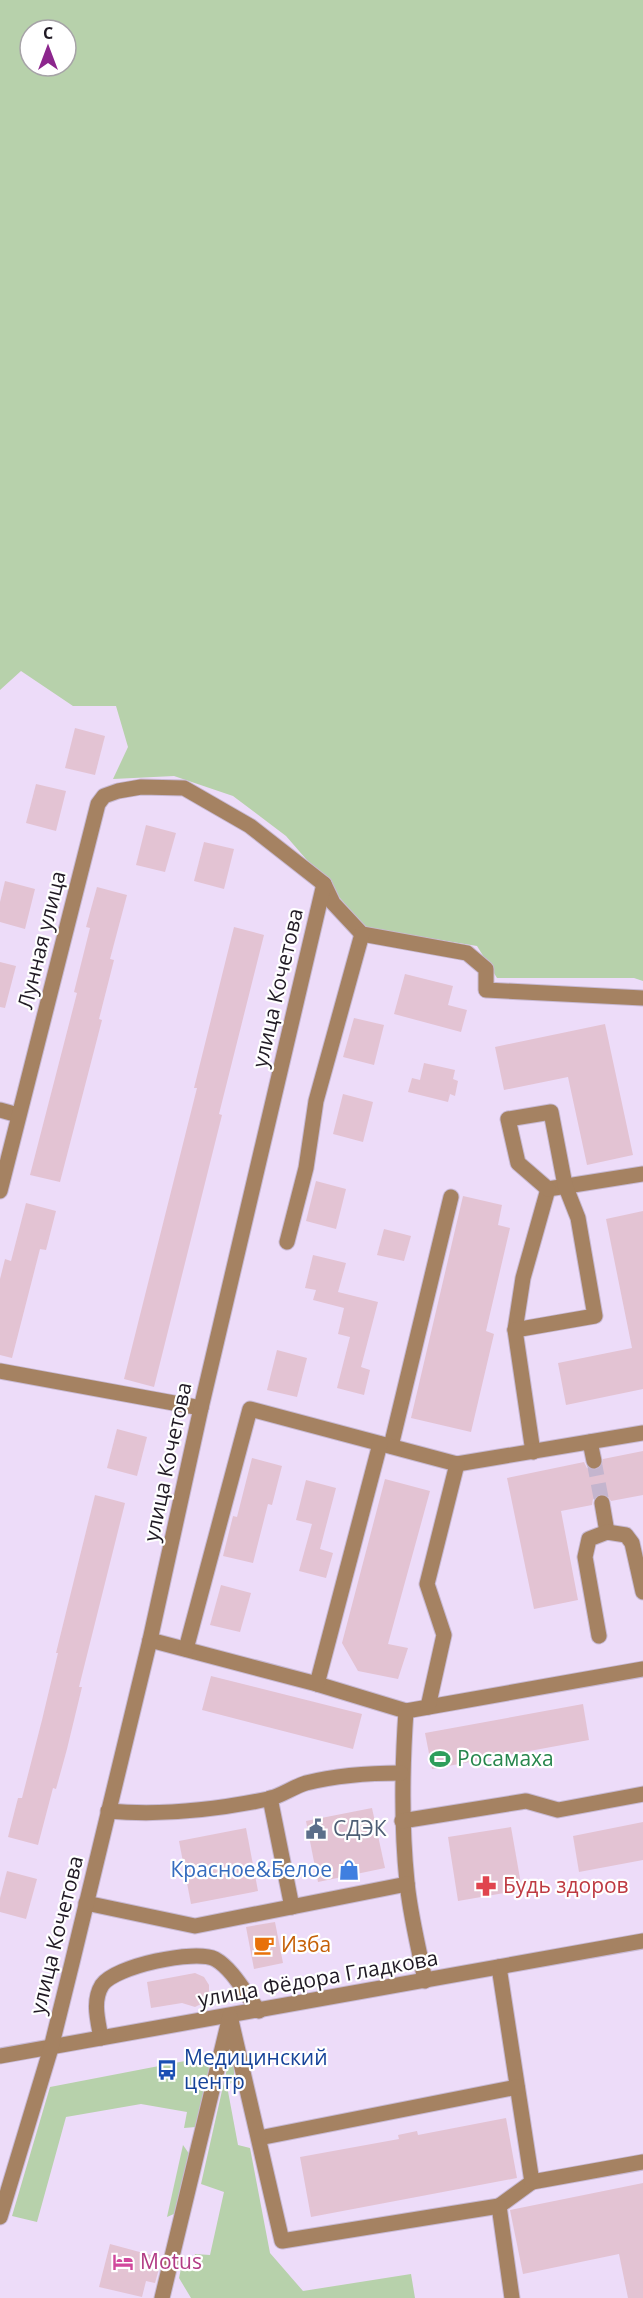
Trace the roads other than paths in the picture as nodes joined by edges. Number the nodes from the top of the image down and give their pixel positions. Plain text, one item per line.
1 (324, 885) junction
2 (362, 934) junction
3 (640, 997) edge
4 (0, 1110) edge
5 (18, 1114) junction
6 (643, 1173) edge
7 (565, 1185) junction
8 (548, 1189) junction
9 (0, 1191) edge
10 (451, 1197) dead end
11 (287, 1242) dead end
12 (515, 1330) junction
13 (0, 1371) edge
14 (201, 1408) junction
15 (643, 1433) edge
16 (590, 1442) junction
17 (386, 1445) junction
18 (533, 1452) junction
19 (594, 1461) tunnel mouth
20 (457, 1464) junction
21 (602, 1503) tunnel mouth
22 (607, 1532) junction
23 (643, 1592) edge
24 (598, 1636) dead end
25 (150, 1640) junction
26 (186, 1649) junction
27 (643, 1669) edge
28 (317, 1684) junction
29 (428, 1707) junction
30 (406, 1711) junction
31 (401, 1773) junction
32 (643, 1794) edge
33 (270, 1798) junction
34 (108, 1811) junction
35 (402, 1821) junction
36 (407, 1884) junction
37 (86, 1903) junction
38 (292, 1907) junction
39 (643, 1941) edge
40 (499, 1967) junction
41 (425, 1981) junction
42 (259, 2011) junction
43 (230, 2016) junction
44 (101, 2038) junction
45 (51, 2048) junction
46 (0, 2056) edge
47 (518, 2087) junction
48 (259, 2138) junction
49 (643, 2162) edge
50 (532, 2182) junction
51 (499, 2206) junction
52 (0, 2217) edge
53 (162, 2298) edge
54 (512, 2298) edge

1 - 2 street
1 - 5 street, Лунная улица
1 - 14 street, улица Кочетова
2 - 3 street
2 - 11 street
4 - 5 street
5 - 9 street, Лунная улица
6 - 7 street
7 - 8 street
7 - 8 street
7 - 12 street
8 - 12 street
10 - 17 street
12 - 18 street
13 - 14 street
14 - 25 street, улица Кочетова
15 - 16 street
16 - 18 street
16 - 19 street
17 - 20 street
17 - 26 street
17 - 28 street
18 - 20 street
20 - 29 street
21 - 22 street
22 - 23 street
22 - 24 street
25 - 26 street
25 - 34 street, улица Кочетова
26 - 28 street
27 - 29 street
28 - 30 street
29 - 30 street
30 - 31 street
31 - 33 street
31 - 35 street
32 - 35 street
33 - 34 street
33 - 38 street
34 - 37 street, улица Кочетова
35 - 36 street
36 - 38 street
36 - 41 street
37 - 38 street
37 - 45 street, улица Кочетова
39 - 40 street, улица Фёдора Гладкова
40 - 41 street, улица Фёдора Гладкова
40 - 47 street
41 - 42 street, улица Фёдора Гладкова
42 - 43 street, улица Фёдора Гладкова
42 - 44 street
43 - 44 street, улица Фёдора Гладкова
43 - 48 street
43 - 53 street
44 - 45 street, улица Фёдора Гладкова
45 - 46 street, улица Фёдора Гладкова
45 - 52 street, улица Кочетова
47 - 48 street
47 - 50 street
48 - 51 street
49 - 50 street
50 - 51 street
51 - 54 street

